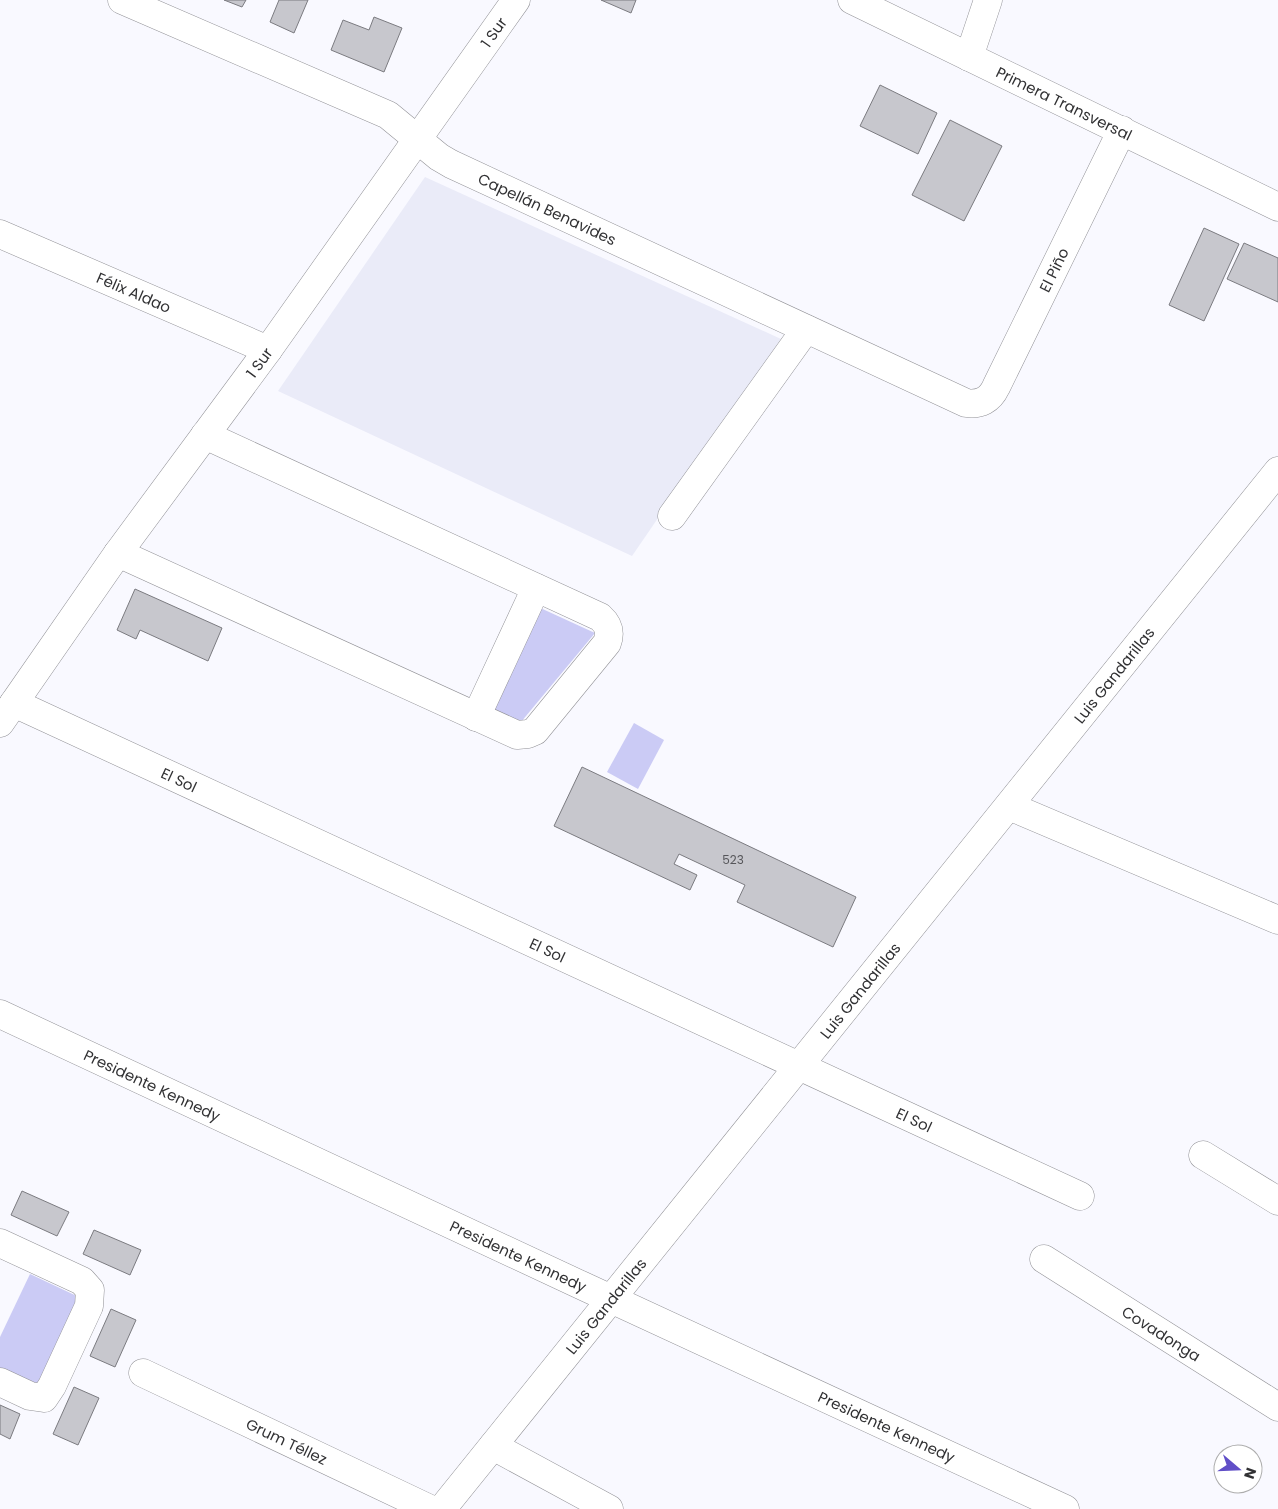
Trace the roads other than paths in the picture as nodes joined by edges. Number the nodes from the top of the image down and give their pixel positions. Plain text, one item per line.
1 (122, 0) edge
2 (516, 0) edge
3 (852, 0) edge
4 (988, 0) edge
5 (969, 57) junction
6 (1122, 130) junction
7 (417, 140) junction
8 (1278, 207) edge
9 (0, 234) edge
10 (806, 329) junction
11 (268, 350) junction
12 (979, 403) joint
13 (206, 435) junction
14 (1278, 471) edge
15 (672, 516) dead end
16 (118, 553) junction
17 (536, 588) junction
18 (7, 713) edge
19 (476, 717) junction
20 (1009, 806) junction
21 (1278, 920) edge
22 (0, 1014) edge
23 (799, 1066) junction
24 (1203, 1155) dead end
25 (1080, 1196) dead end
26 (1278, 1201) edge
27 (0, 1243) edge
28 (1044, 1260) dead end
29 (611, 1299) junction
30 (143, 1373) dead end
31 (0, 1382) edge
32 (1278, 1407) edge
33 (493, 1446) junction
34 (1027, 1501) edge
35 (430, 1509) edge
36 (442, 1509) edge
37 (609, 1509) edge
38 (1064, 1509) edge

1 - 7 street, Capellán Benavides
2 - 7 street, 1 Sur
3 - 5 street, Primera Transversal
4 - 5 street
5 - 6 street, Primera Transversal
6 - 8 street, Primera Transversal
6 - 12 street, El Piño
7 - 10 street, Capellán Benavides
7 - 11 street, 1 Sur
9 - 11 street, Félix Aldao
10 - 12 street, Capellán Benavides
10 - 15 street
11 - 13 street, 1 Sur
13 - 16 street, 1 Sur
13 - 17 street
14 - 20 street, Luis Gandarillas
16 - 18 street, 1 Sur
16 - 19 street
17 - 19 street
17 - 19 street
18 - 23 street, El Sol
20 - 21 street
20 - 23 street, Luis Gandarillas
22 - 29 street, Presidente Kennedy
23 - 25 street, El Sol
23 - 29 street, Luis Gandarillas
24 - 26 street
27 - 31 street
28 - 32 street, Covadonga
29 - 33 street, Luis Gandarillas
29 - 34 street, Presidente Kennedy
30 - 35 street, Grum Téllez
33 - 36 street, Luis Gandarillas
33 - 37 street
34 - 38 street, Presidente Kennedy

